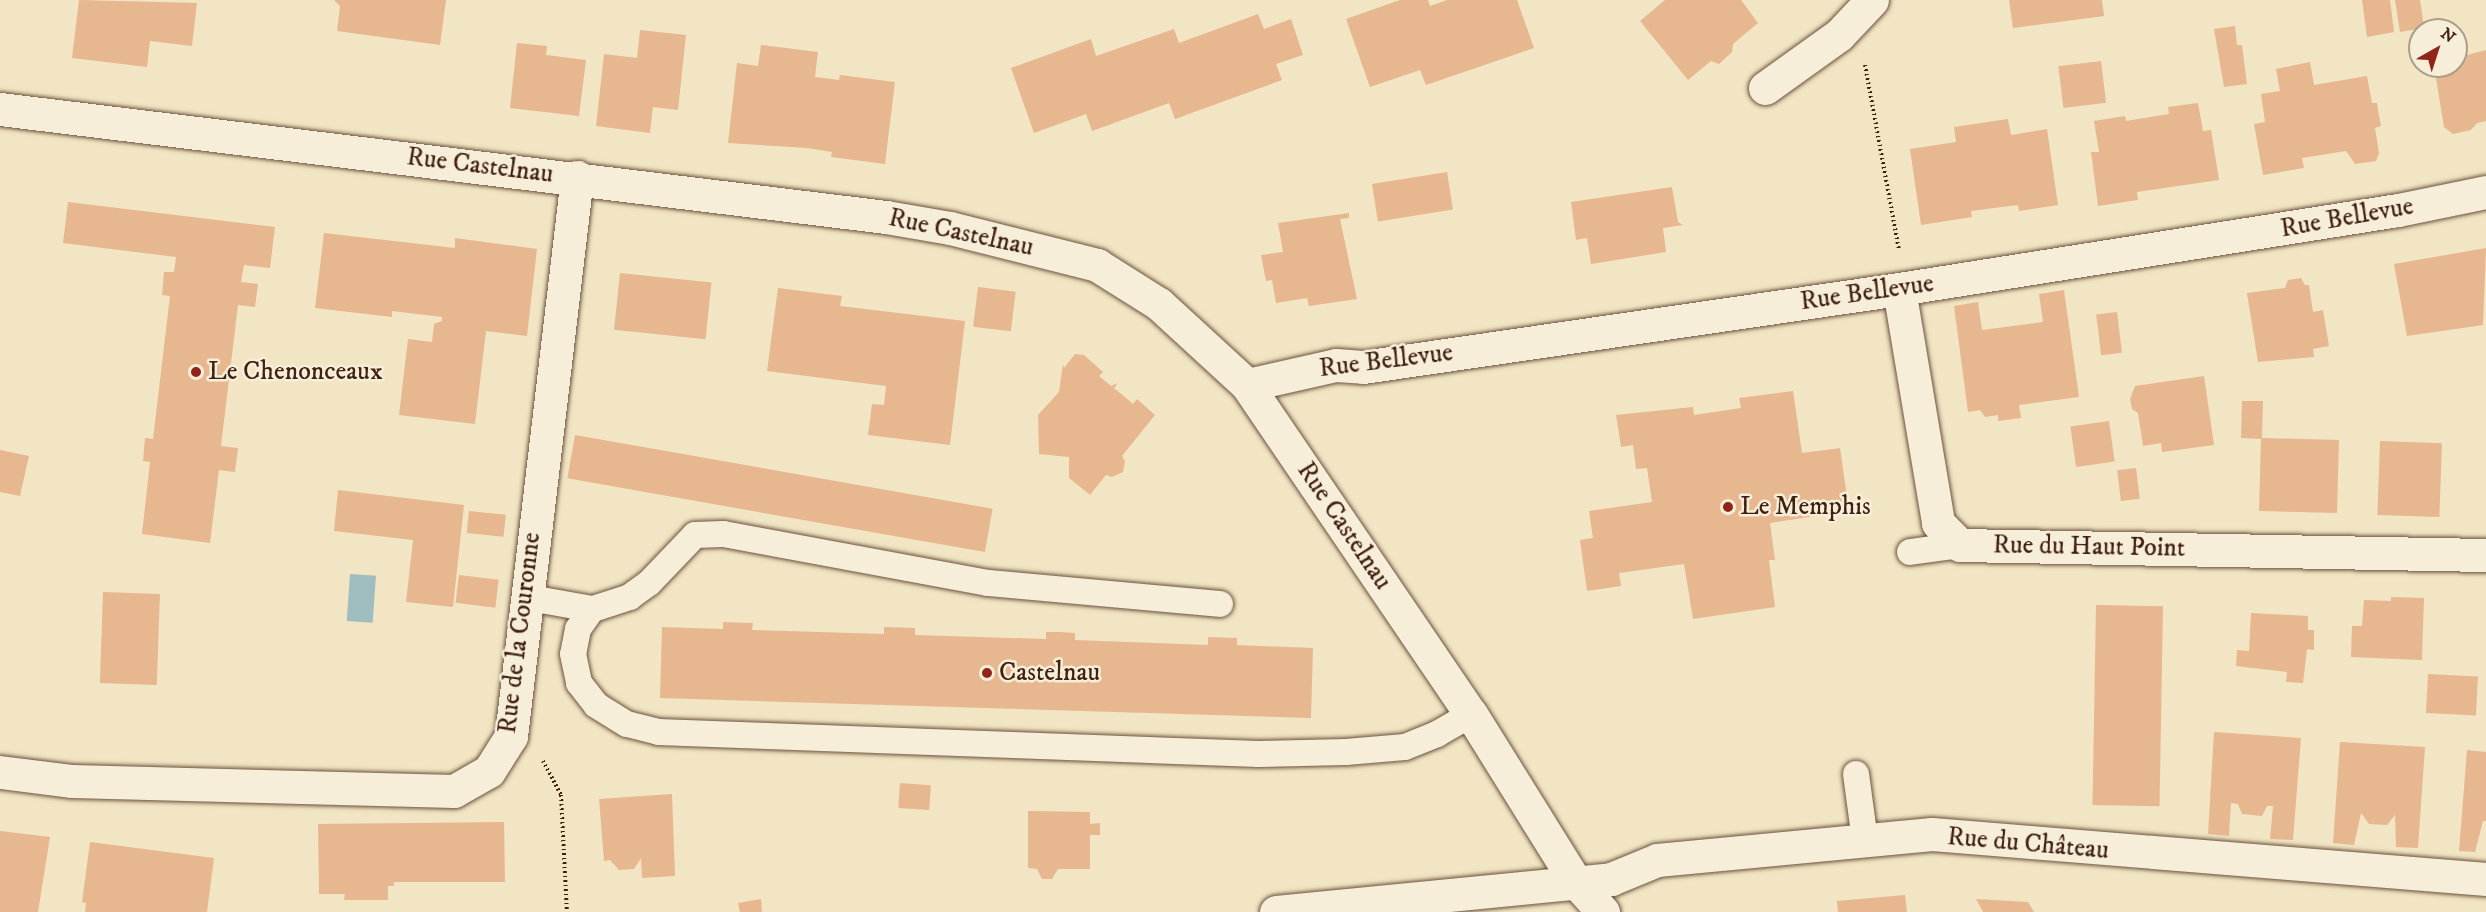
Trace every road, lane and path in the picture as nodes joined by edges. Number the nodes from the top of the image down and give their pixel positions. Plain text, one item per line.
1 (1872, 0) edge
2 (1864, 58) dead end
3 (1765, 88) dead end
4 (0, 110) edge
5 (577, 177) junction
6 (2486, 192) edge
7 (1897, 238) dead end
8 (1899, 289) junction
9 (1248, 385) junction
10 (1960, 545) junction
11 (1910, 552) dead end
12 (2486, 555) edge
13 (525, 597) junction
14 (1220, 604) dead end
15 (592, 609) junction
16 (1471, 714) junction
17 (540, 756) dead end
18 (0, 772) edge
19 (1856, 774) dead end
20 (1865, 841) junction
21 (2486, 879) edge
22 (1575, 881) junction
23 (567, 912) edge
24 (1276, 912) edge
25 (1603, 912) edge

1 - 3 street
2 - 7 path
4 - 5 street, Rue Castelnau
5 - 9 street, Rue Castelnau
5 - 13 street, Rue de la Couronne
6 - 8 street, Rue Bellevue
8 - 9 street, Rue Bellevue
8 - 10 street, Rue du Haut Point
9 - 16 street, Rue Castelnau
10 - 11 lane
10 - 12 street, Rue du Haut Point
13 - 15 lane
13 - 18 street, Rue de la Couronne
14 - 15 lane
15 - 16 lane
16 - 22 street, Rue Castelnau
17 - 23 path
19 - 20 lane
20 - 21 street, Rue du Château
20 - 22 street, Rue du Château
22 - 24 street, Rue du Château
22 - 25 street, Rue Castelnau

